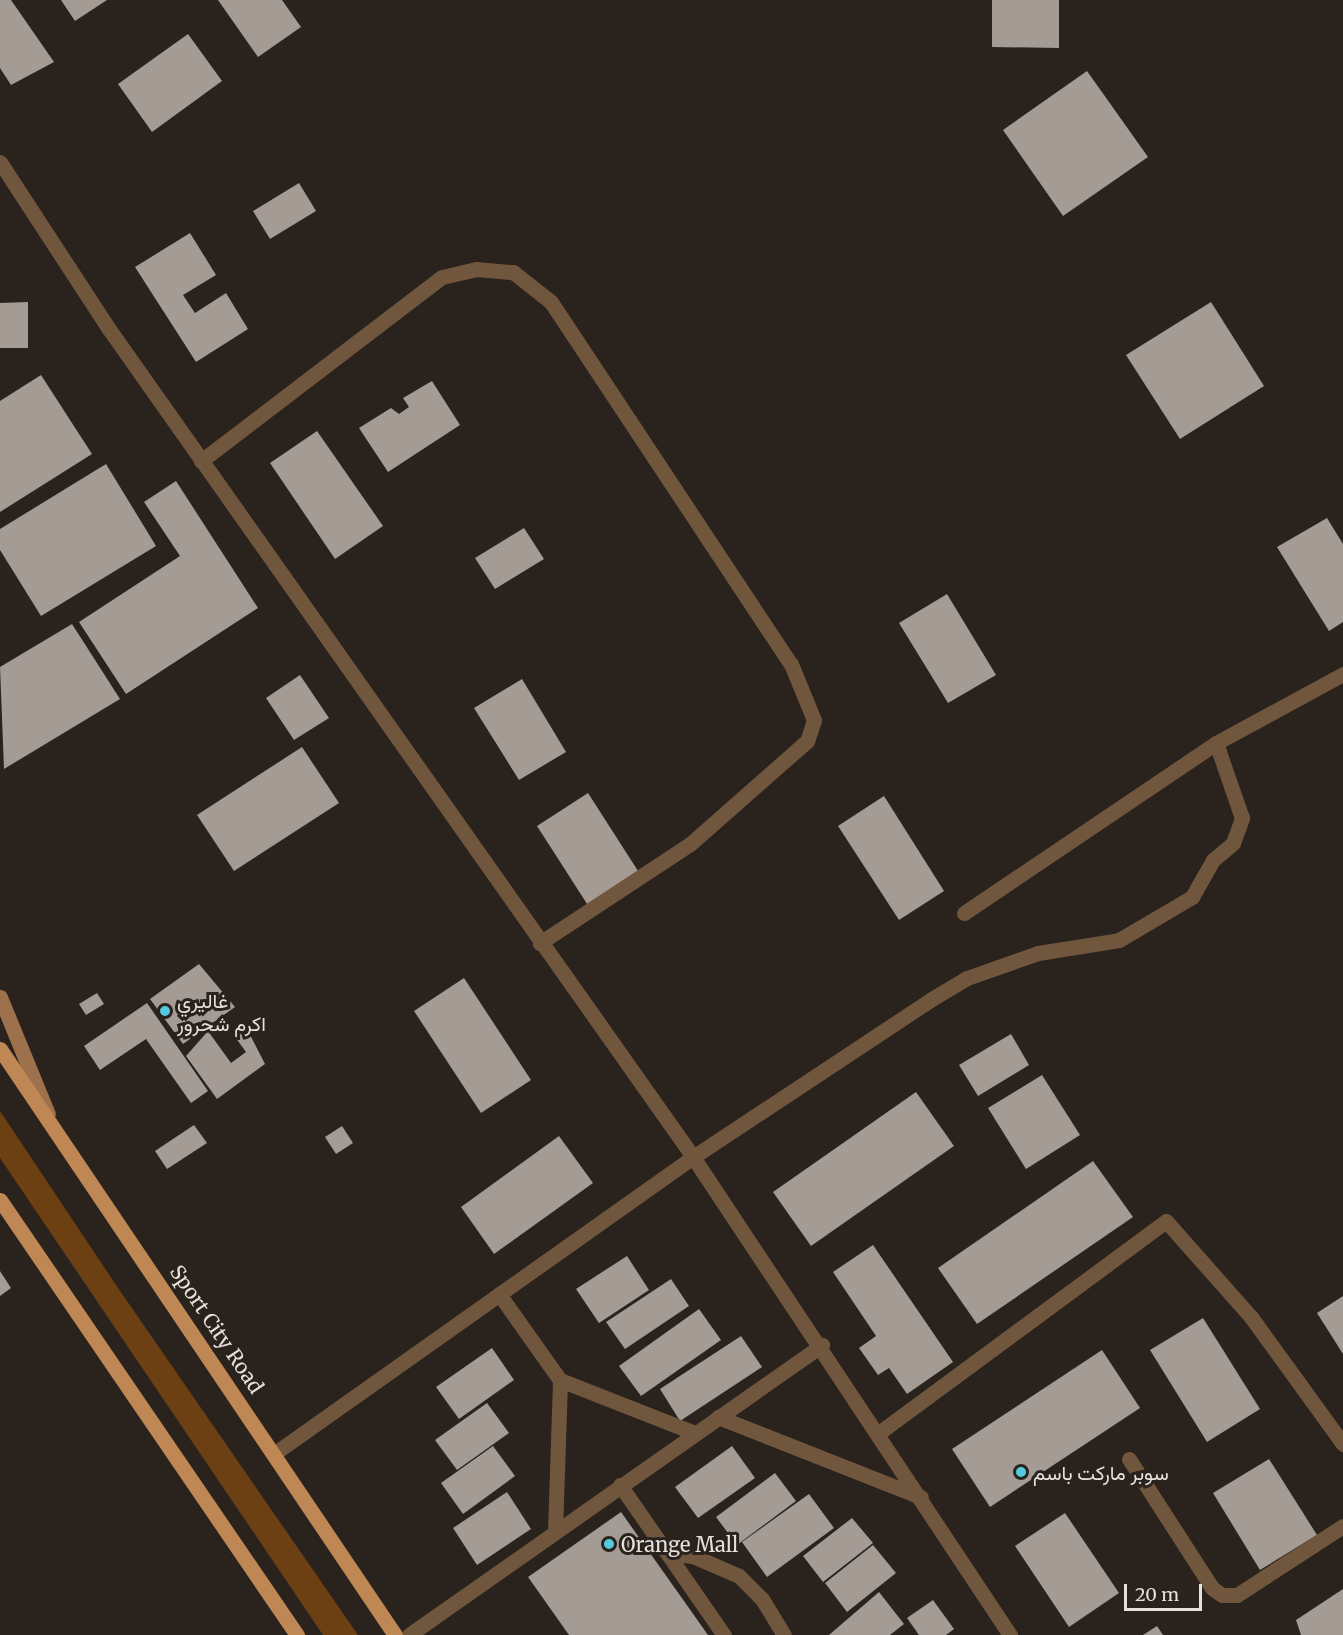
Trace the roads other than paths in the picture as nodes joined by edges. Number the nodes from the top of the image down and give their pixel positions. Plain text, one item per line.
1 (0, 162) edge
2 (201, 461) junction
3 (1343, 674) edge
4 (1216, 742) junction
5 (964, 913) dead end
6 (540, 944) junction
7 (0, 997) edge
8 (0, 1049) edge
9 (50, 1119) junction
10 (693, 1157) junction
11 (0, 1200) edge
12 (499, 1294) junction
13 (822, 1345) junction
14 (560, 1380) junction
15 (718, 1417) junction
16 (880, 1432) junction
17 (695, 1433) junction
18 (1343, 1444) edge
19 (275, 1453) junction
20 (1129, 1459) dead end
21 (620, 1485) junction
22 (921, 1497) junction
23 (1343, 1526) edge
24 (555, 1532) junction
25 (667, 1553) junction
26 (297, 1635) edge
27 (395, 1635) edge
28 (409, 1635) edge
29 (724, 1635) edge
30 (784, 1635) edge
31 (1010, 1635) edge

1 - 2 street
2 - 6 street
2 - 6 street
3 - 4 street
4 - 5 street
4 - 10 street
6 - 10 street
7 - 9 main road
8 - 9 main road, Sport City Road
9 - 19 main road, Sport City Road
10 - 12 street
10 - 13 street
11 - 26 main road
12 - 14 street
12 - 19 street
13 - 15 street
13 - 16 street
14 - 17 street
14 - 24 street
15 - 17 street
15 - 22 street
16 - 18 street
16 - 22 street
17 - 21 street
19 - 27 main road, Sport City Road
20 - 23 street
21 - 24 street
21 - 25 street
22 - 31 street
24 - 28 street
25 - 29 street
25 - 30 street

